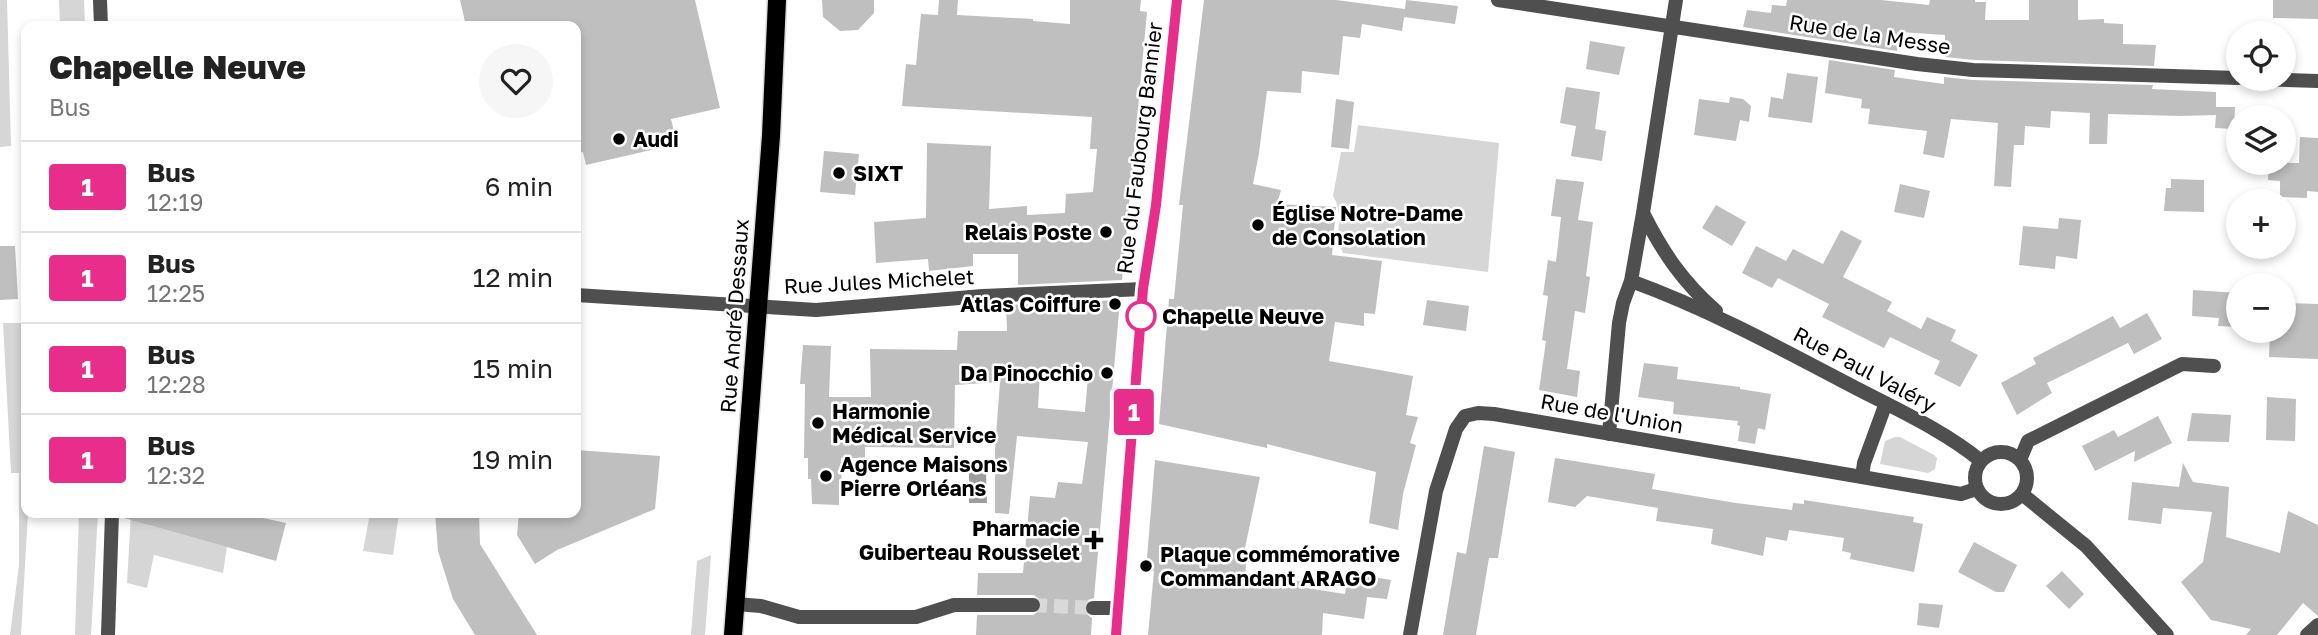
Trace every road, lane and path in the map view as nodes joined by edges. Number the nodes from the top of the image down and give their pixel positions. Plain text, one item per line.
1 (100, 0) edge
2 (777, 0) edge
3 (1177, 0) edge
4 (1498, 0) edge
5 (1676, 0) edge
6 (101, 21) edge
7 (1673, 25) junction
8 (2226, 78) edge
9 (2296, 80) edge
10 (2318, 81) edge
11 (1643, 213) junction
12 (1631, 281) junction
13 (1143, 289) junction
14 (581, 295) edge
15 (757, 308) junction
16 (1725, 319) junction
17 (2214, 366) dead end
18 (1886, 403) junction
19 (1609, 435) junction
20 (2020, 460) junction
21 (1981, 461) junction
22 (1862, 477) junction
23 (1976, 489) junction
24 (2022, 494) junction
25 (112, 518) edge
26 (735, 604) junction
27 (1033, 605) tunnel mouth
28 (1093, 608) tunnel mouth
29 (1118, 608) junction
30 (2318, 625) edge
31 (108, 635) edge
32 (733, 635) edge
33 (1116, 635) edge
34 (1410, 635) edge
35 (2167, 635) edge
36 (2307, 635) edge

1 - 6 street
2 - 15 main road, Rue André Dessaux
3 - 13 main road, Rue du Faubourg Bannier
4 - 7 street, Rue de la Messe
5 - 7 street
7 - 8 street, Rue de la Messe
7 - 11 street
9 - 10 street
11 - 12 street
11 - 16 street, Rue Paul Valéry
12 - 16 street, Rue Paul Valéry
12 - 19 street
13 - 15 street, Rue Jules Michelet
13 - 29 main road, Rue du Faubourg Bannier
14 - 15 street, Rue Jules Michelet
15 - 26 main road, Rue André Dessaux
16 - 18 street, Rue Paul Valéry
17 - 20 street
18 - 21 street, Rue Paul Valéry
18 - 22 street
19 - 22 street, Rue de l'Union
19 - 34 street, Rue de l'Union
20 - 21 street
20 - 24 street
21 - 23 street
22 - 23 street, Rue de l'Union
23 - 24 street
24 - 35 street
25 - 31 street
26 - 27 street
26 - 32 main road, Rue André Dessaux
28 - 29 street
29 - 33 main road, Rue du Faubourg Bannier
30 - 36 street

